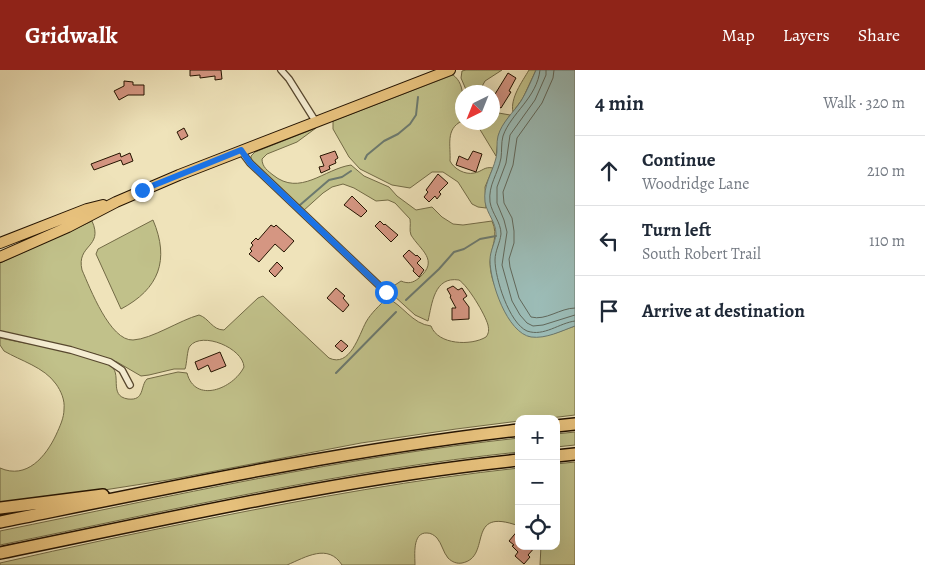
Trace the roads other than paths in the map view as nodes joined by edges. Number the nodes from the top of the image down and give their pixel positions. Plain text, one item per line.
1 (281, 70) edge
2 (450, 70) edge
3 (316, 122) junction
4 (241, 150) junction
5 (116, 202) junction
6 (0, 243) edge
7 (0, 256) edge
8 (386, 292) dead end
9 (0, 334) edge
10 (130, 385) dead end
11 (575, 424) edge
12 (560, 426) edge
13 (515, 431) edge
14 (575, 454) edge
15 (560, 456) edge
16 (515, 461) edge
17 (169, 488) junction
18 (0, 508) edge
19 (0, 522) edge
20 (0, 555) edge

1 - 3 street
2 - 3 main road
3 - 4 main road
4 - 5 main road
4 - 8 street
5 - 6 main road
5 - 7 main road
9 - 10 street
11 - 12 highway
13 - 17 highway
14 - 15 highway
16 - 20 highway
17 - 18 highway
17 - 19 highway

